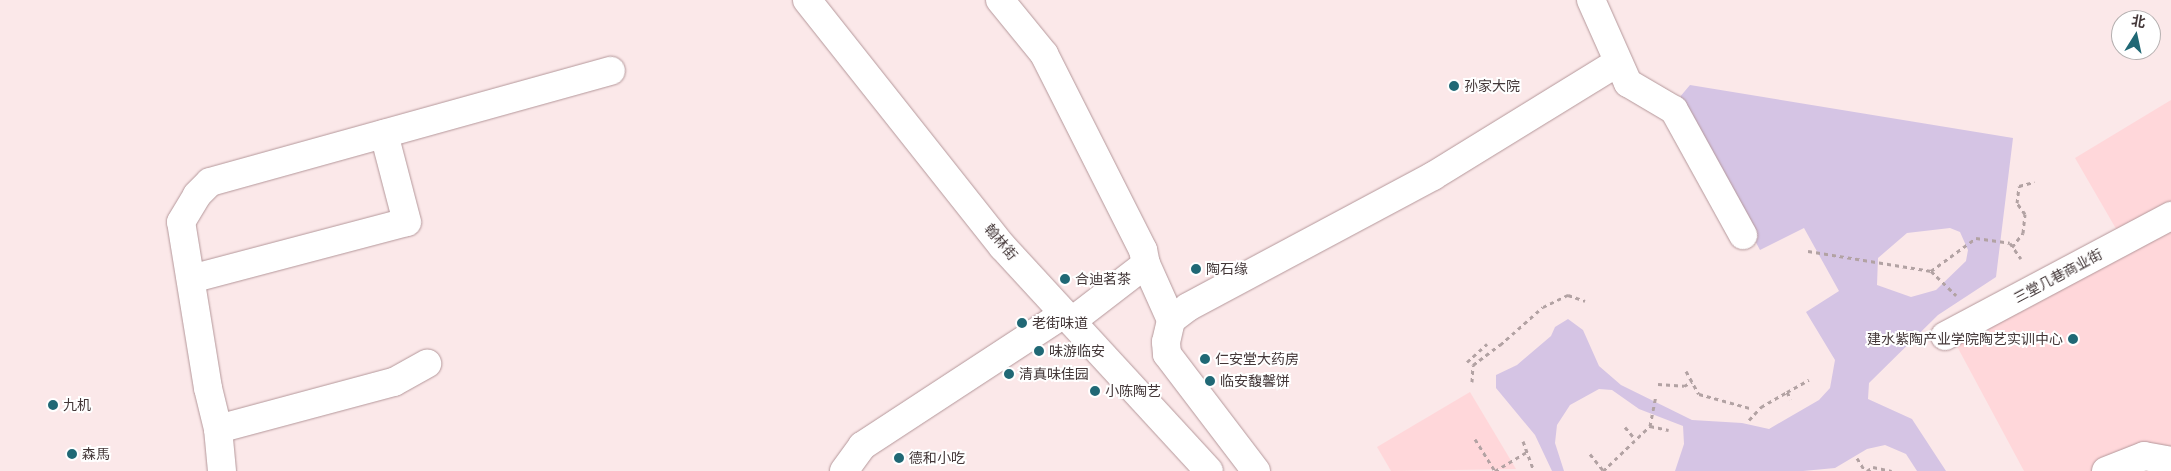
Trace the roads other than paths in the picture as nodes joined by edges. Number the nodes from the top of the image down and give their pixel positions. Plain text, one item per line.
1 (807, 0) edge
2 (1000, 0) edge
3 (1591, 0) edge
4 (1618, 62) junction
5 (612, 71) dead end
6 (384, 134) junction
7 (2171, 216) edge
8 (1743, 235) dead end
9 (1146, 264) junction
10 (191, 279) junction
11 (1068, 318) junction
12 (1171, 320) junction
13 (1946, 336) dead end
14 (427, 364) dead end
15 (218, 430) junction
16 (2171, 461) edge
17 (222, 471) edge
18 (844, 471) edge
19 (1209, 471) edge
20 (1256, 471) edge
21 (2106, 471) edge

1 - 11 street, 翰林街
2 - 9 street
3 - 4 street
4 - 8 street
4 - 12 street
5 - 6 street
6 - 10 street
6 - 10 street
7 - 13 street, 三堂几巷商业街
9 - 11 street
9 - 12 street
10 - 15 street
11 - 18 street
11 - 19 street, 翰林街
12 - 20 street
14 - 15 street
15 - 17 street
16 - 21 street

